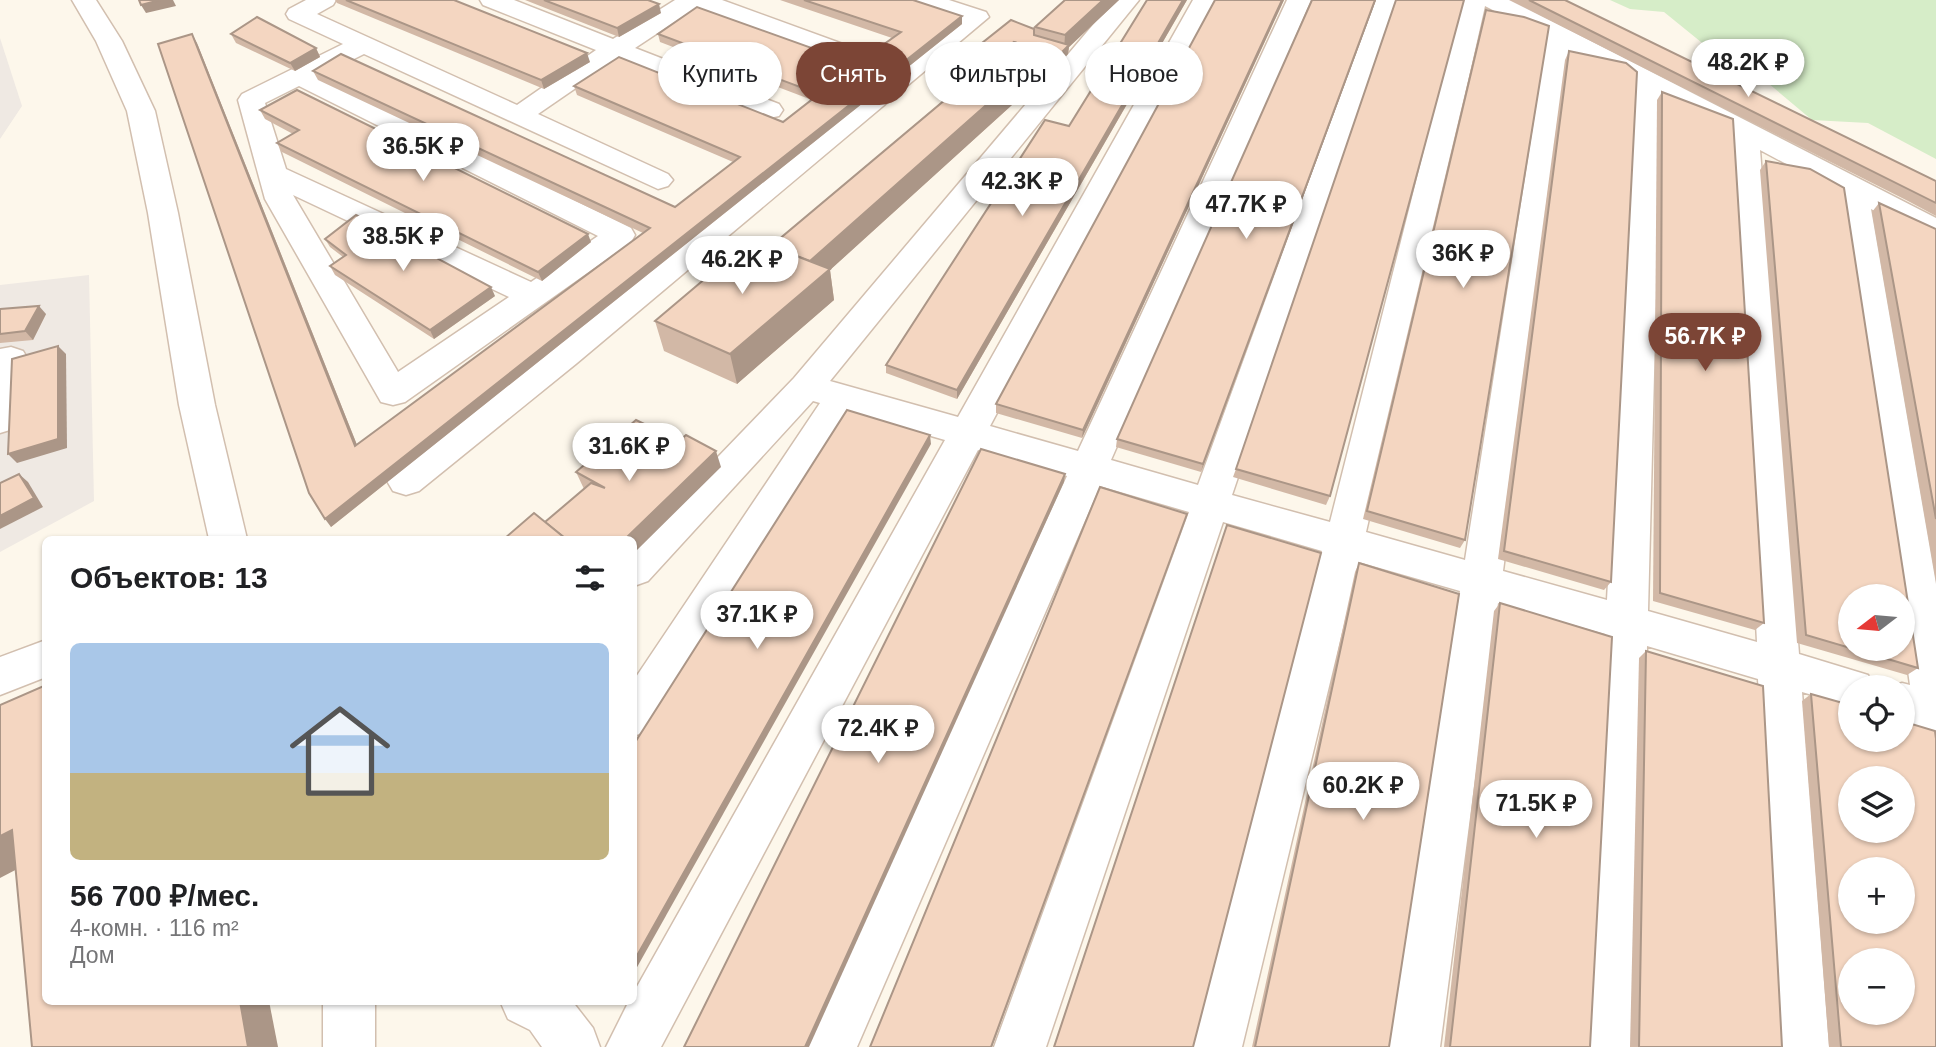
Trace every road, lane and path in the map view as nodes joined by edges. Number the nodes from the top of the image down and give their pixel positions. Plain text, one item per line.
1 (324, 0) edge
2 (492, 0) edge
3 (692, 0) edge
4 (699, 0) edge
5 (925, 0) edge
6 (1127, 0) edge
7 (1205, 0) edge
8 (1299, 0) edge
9 (1387, 0) edge
10 (1474, 0) edge
11 (1492, 0) edge
12 (90, 1) edge
13 (1560, 35) junction
14 (814, 42) edge
15 (363, 44) junction
16 (615, 49) junction
17 (299, 76) junction
18 (1648, 79) junction
19 (769, 110) dead end
20 (518, 116) junction
21 (1745, 129) junction
22 (273, 174) junction
23 (658, 180) dead end
24 (1853, 186) junction
25 (1936, 230) edge
26 (534, 296) junction
27 (0, 361) edge
28 (824, 393) junction
29 (0, 420) edge
30 (968, 434) junction
31 (1089, 469) junction
32 (405, 481) dead end
33 (1212, 504) junction
34 (227, 536) edge
35 (1344, 542) junction
36 (637, 567) edge
37 (1482, 581) junction
38 (1628, 623) junction
39 (42, 660) edge
40 (1780, 666) junction
41 (0, 676) edge
42 (1838, 683) edge
43 (1915, 705) edge
44 (637, 711) edge
45 (1936, 711) edge
46 (349, 1005) edge
47 (534, 1005) edge
48 (349, 1047) edge
49 (574, 1047) edge
50 (632, 1047) edge
51 (830, 1047) edge
52 (1020, 1047) edge
53 (1216, 1047) edge
54 (1414, 1047) edge
55 (1609, 1047) edge
56 (1803, 1047) edge

1 - 15 lane
2 - 16 lane
3 - 16 lane
4 - 14 lane
5 - 32 lane
6 - 28 lane
7 - 30 lane
8 - 31 lane
9 - 33 lane
10 - 35 lane
11 - 13 lane
12 - 34 lane
13 - 18 lane
13 - 37 lane
15 - 17 lane
15 - 20 lane
16 - 19 lane
16 - 20 lane
17 - 22 lane
17 - 26 lane
18 - 21 lane
18 - 38 lane
20 - 23 lane
21 - 24 lane
21 - 40 lane
22 - 26 lane
22 - 26 lane
24 - 25 lane
24 - 45 lane
27 - 29 lane
28 - 30 lane
28 - 36 lane
28 - 44 lane
30 - 31 lane
30 - 50 lane
31 - 33 lane
31 - 51 lane
33 - 35 lane
33 - 52 lane
35 - 37 lane
35 - 53 lane
37 - 38 lane
37 - 54 lane
38 - 40 lane
38 - 55 lane
39 - 41 lane
40 - 42 lane
40 - 56 lane
43 - 45 lane
46 - 48 lane
47 - 49 lane

